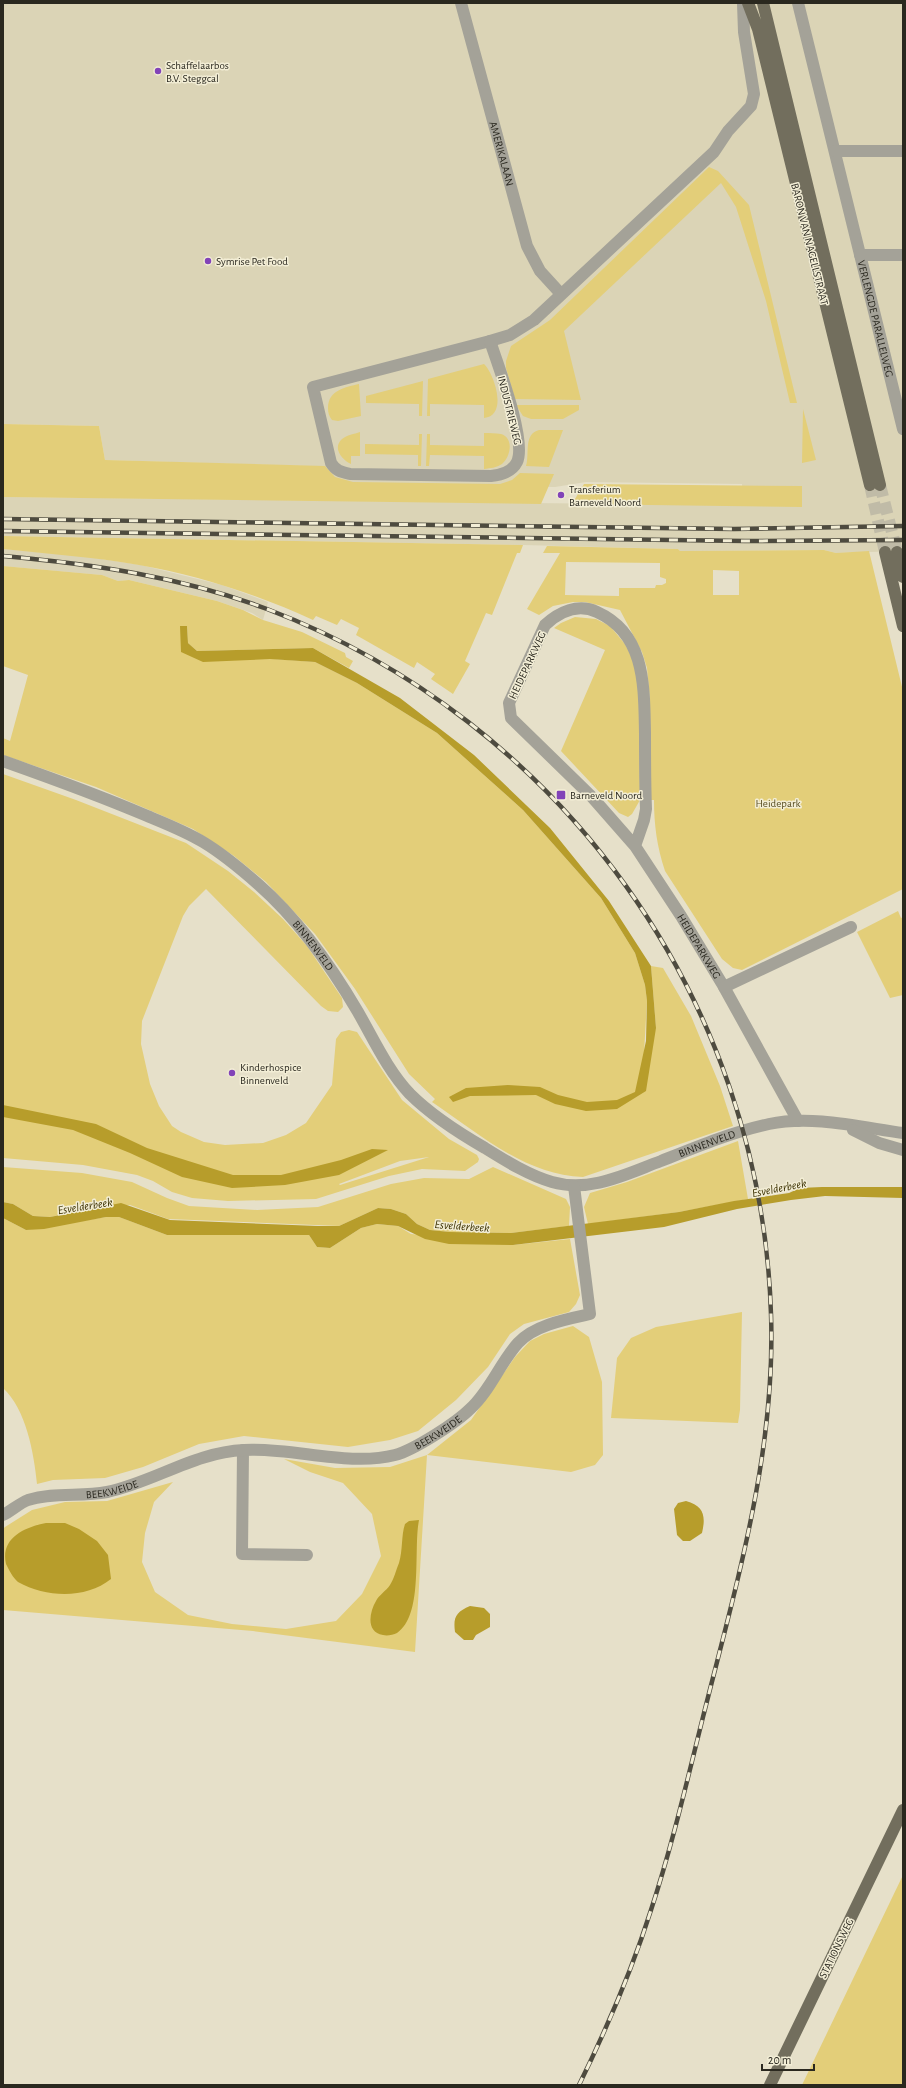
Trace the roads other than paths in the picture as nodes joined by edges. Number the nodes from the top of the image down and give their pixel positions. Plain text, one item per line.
1 (461, 3) edge
2 (743, 3) edge
3 (748, 3) edge
4 (763, 3) edge
5 (798, 3) edge
6 (835, 151) junction
7 (903, 151) edge
8 (860, 255) junction
9 (903, 255) edge
10 (561, 294) junction
11 (490, 341) junction
12 (903, 429) edge
13 (903, 577) edge
14 (903, 626) edge
15 (3, 761) edge
16 (635, 846) junction
17 (851, 927) dead end
18 (724, 987) junction
19 (798, 1121) junction
20 (843, 1125) junction
21 (903, 1133) edge
22 (903, 1150) edge
23 (574, 1186) junction
24 (243, 1450) junction
25 (3, 1515) edge
26 (307, 1555) dead end
27 (903, 1810) edge
28 (770, 2085) edge

1 - 10 street, AMERIKALAAN
2 - 10 street
3 - 4 main road, BARON VAN NAGELLSTRAAT
5 - 6 street, VERLENGDE PARALLELWEG
6 - 7 street
6 - 8 street, VERLENGDE PARALLELWEG
8 - 9 street, VERLENGDE PARALLELWEG
8 - 12 street, VERLENGDE PARALLELWEG
10 - 11 street
11 - 11 street, INDUSTRIEWEG
13 - 14 main road
15 - 23 street, BINNENVELD
16 - 16 street, HEIDEPARKWEG
16 - 18 street, HEIDEPARKWEG
17 - 18 street, HEIDEPARKWEG
18 - 19 street, HEIDEPARKWEG
19 - 20 street, BINNENVELD
19 - 23 street, BINNENVELD
20 - 21 street, BINNENVELD
20 - 22 street, BINNENVELD
23 - 24 street, BEEKWEIDE
24 - 25 street, BEEKWEIDE
24 - 26 street
27 - 28 main road, STATIONSWEG

